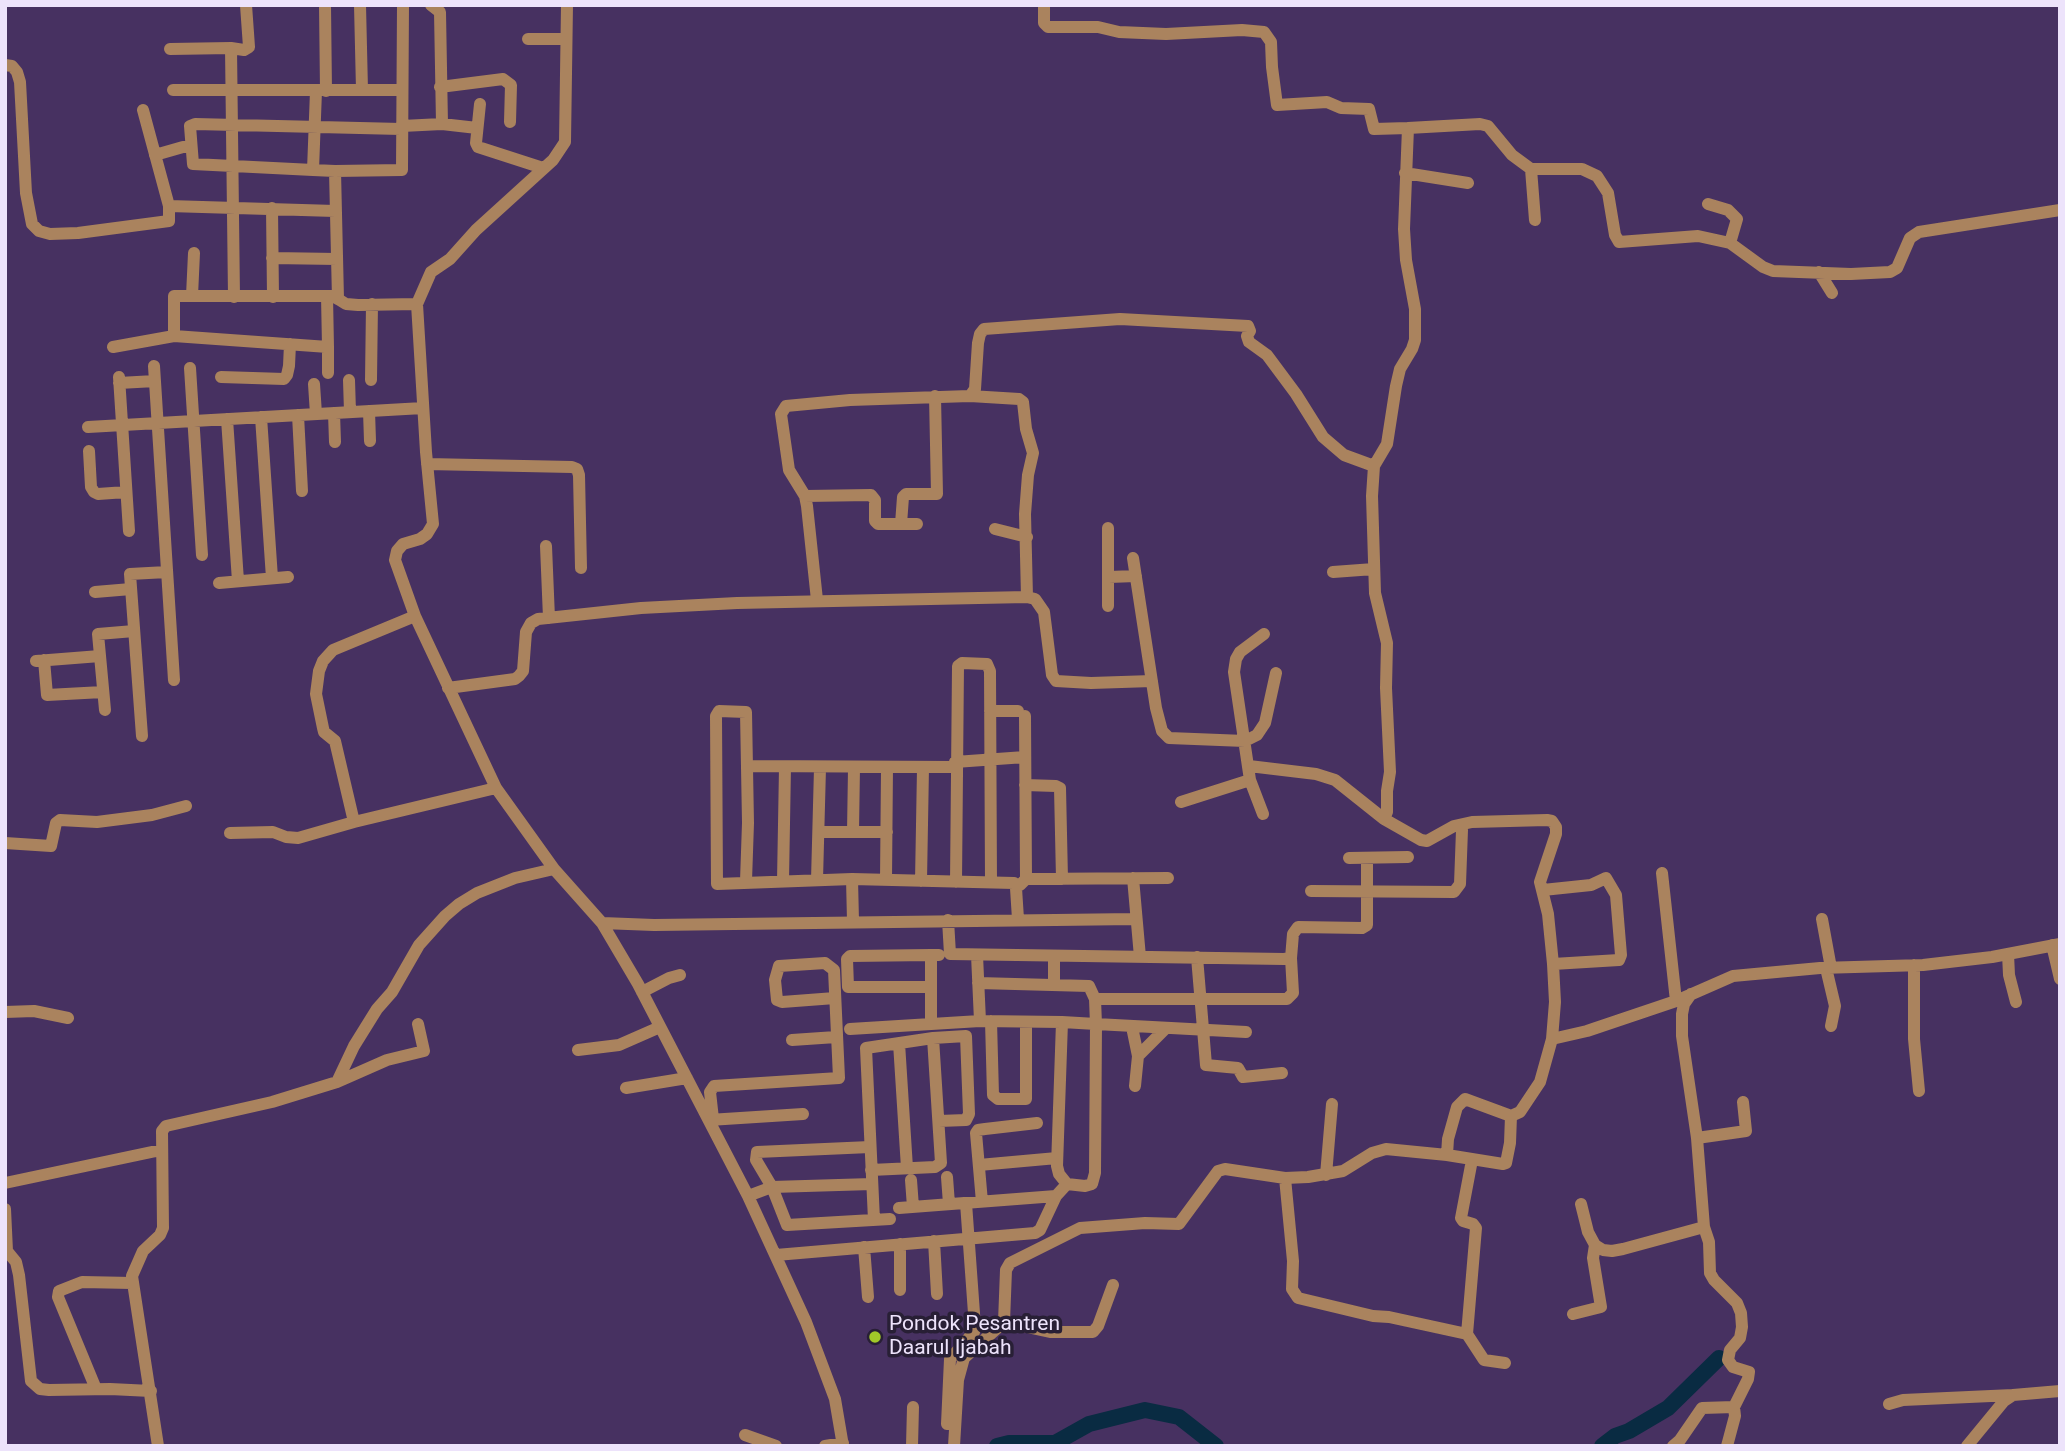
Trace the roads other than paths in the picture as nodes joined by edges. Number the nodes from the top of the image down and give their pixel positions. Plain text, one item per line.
1 (246, 5) edge
2 (325, 5) edge
3 (360, 5) edge
4 (403, 5) edge
5 (431, 5) edge
6 (567, 5) edge
7 (1044, 5) edge
8 (528, 39) dead end
9 (566, 39) junction
10 (231, 48) junction
11 (170, 49) dead end
12 (5, 65) edge
13 (440, 87) junction
14 (173, 90) dead end
15 (233, 90) junction
16 (362, 90) junction
17 (402, 90) junction
18 (321, 91) junction
19 (480, 104) dead end
20 (143, 110) dead end
21 (510, 122) dead end
22 (442, 124) junction
23 (233, 125) junction
24 (316, 128) junction
25 (402, 128) junction
26 (477, 128) junction
27 (1408, 128) junction
28 (191, 147) junction
29 (155, 155) junction
30 (233, 166) junction
31 (543, 168) junction
32 (1531, 169) junction
33 (313, 170) junction
34 (335, 171) junction
35 (1405, 173) junction
36 (1468, 183) dead end
37 (1708, 204) dead end
38 (169, 206) junction
39 (234, 206) junction
40 (272, 208) junction
41 (2060, 210) edge
42 (335, 211) junction
43 (1535, 220) dead end
44 (1730, 243) junction
45 (194, 253) dead end
46 (272, 258) junction
47 (337, 259) junction
48 (1819, 272) junction
49 (1832, 293) dead end
50 (192, 296) junction
51 (234, 297) junction
52 (273, 297) junction
53 (333, 298) junction
54 (372, 304) junction
55 (417, 304) junction
56 (174, 337) junction
57 (290, 344) junction
58 (328, 346) junction
59 (113, 347) dead end
60 (154, 366) dead end
61 (190, 369) dead end
62 (328, 373) dead end
63 (221, 377) dead end
64 (349, 380) dead end
65 (371, 380) dead end
66 (155, 381) junction
67 (314, 384) dead end
68 (936, 396) junction
69 (970, 396) junction
70 (423, 408) junction
71 (369, 411) junction
72 (350, 412) junction
73 (334, 413) junction
74 (316, 414) junction
75 (298, 415) junction
76 (261, 417) junction
77 (227, 419) junction
78 (194, 421) junction
79 (158, 423) junction
80 (122, 425) junction
81 (88, 427) dead end
82 (370, 440) dead end
83 (335, 442) dead end
84 (89, 451) dead end
85 (428, 464) junction
86 (1374, 466) junction
87 (302, 491) dead end
88 (126, 492) junction
89 (805, 496) junction
90 (901, 524) junction
91 (917, 524) dead end
92 (995, 528) dead end
93 (1108, 528) dead end
94 (129, 531) dead end
95 (1027, 537) junction
96 (546, 547) dead end
97 (202, 555) dead end
98 (1133, 558) dead end
99 (581, 568) dead end
100 (1374, 569) junction
101 (167, 572) junction
102 (1333, 572) dead end
103 (1136, 576) junction
104 (288, 577) dead end
105 (1109, 577) junction
106 (272, 578) junction
107 (238, 582) junction
108 (219, 583) dead end
109 (131, 589) junction
110 (95, 592) dead end
111 (1027, 597) junction
112 (817, 600) junction
113 (1108, 606) dead end
114 (415, 616) junction
115 (550, 618) junction
116 (134, 631) junction
117 (1265, 634) dead end
118 (100, 656) junction
119 (1276, 673) dead end
120 (174, 680) dead end
121 (1152, 681) junction
122 (449, 688) junction
123 (103, 691) junction
124 (105, 710) dead end
125 (990, 711) junction
126 (142, 736) dead end
127 (1245, 741) junction
128 (1025, 757) junction
129 (990, 760) junction
130 (955, 765) junction
131 (747, 766) junction
132 (785, 767) junction
133 (820, 768) junction
134 (854, 768) junction
135 (887, 768) junction
136 (923, 768) junction
137 (1250, 773) junction
138 (1025, 785) junction
139 (496, 788) junction
140 (1181, 802) dead end
141 (186, 806) dead end
142 (1263, 814) dead end
143 (1384, 819) junction
144 (354, 822) junction
145 (1462, 830) dead end
146 (819, 832) junction
147 (853, 832) junction
148 (887, 832) junction
149 (230, 833) dead end
150 (5, 843) edge
151 (1408, 857) dead end
152 (1349, 858) dead end
153 (1367, 858) junction
154 (554, 869) junction
155 (1662, 873) dead end
156 (1133, 878) junction
157 (1168, 878) dead end
158 (852, 879) junction
159 (1062, 879) junction
160 (817, 880) junction
161 (886, 880) junction
162 (746, 881) junction
163 (783, 881) junction
164 (921, 881) junction
165 (956, 882) junction
166 (991, 882) junction
167 (1021, 883) junction
168 (1543, 890) junction
169 (1311, 891) dead end
170 (1368, 891) junction
171 (1018, 919) junction
172 (1135, 919) junction
173 (1822, 919) dead end
174 (948, 920) junction
175 (853, 921) junction
176 (601, 923) junction
177 (2056, 944) edge
178 (950, 954) junction
179 (2008, 954) junction
180 (931, 955) junction
181 (977, 955) junction
182 (1054, 957) junction
183 (1140, 957) junction
184 (1197, 957) junction
185 (1291, 958) junction
186 (1553, 964) junction
187 (1914, 965) junction
188 (1829, 968) junction
189 (680, 975) dead end
190 (2060, 979) edge
191 (978, 983) junction
192 (1054, 984) junction
193 (931, 988) junction
194 (642, 992) junction
195 (1691, 994) junction
196 (835, 998) junction
197 (1095, 999) junction
198 (1201, 999) junction
199 (1676, 1001) junction
200 (2016, 1002) dead end
201 (5, 1012) edge
202 (68, 1018) dead end
203 (986, 1021) junction
204 (1026, 1022) junction
205 (1062, 1022) junction
206 (418, 1024) dead end
207 (931, 1024) junction
208 (1096, 1024) junction
209 (1831, 1026) dead end
210 (660, 1027) junction
211 (1132, 1027) junction
212 (1165, 1028) junction
213 (850, 1029) dead end
214 (1203, 1030) junction
215 (1246, 1032) dead end
216 (836, 1037) junction
217 (933, 1038) junction
218 (1552, 1039) junction
219 (792, 1040) dead end
220 (899, 1043) junction
221 (578, 1050) dead end
222 (1138, 1056) junction
223 (1282, 1073) dead end
224 (687, 1078) junction
225 (337, 1082) junction
226 (1135, 1086) dead end
227 (626, 1088) dead end
228 (1919, 1091) dead end
229 (1743, 1101) dead end
230 (1332, 1104) dead end
231 (803, 1114) dead end
232 (1511, 1116) junction
233 (711, 1120) junction
234 (939, 1121) junction
235 (1037, 1123) dead end
236 (1697, 1138) junction
237 (870, 1147) junction
238 (161, 1150) junction
239 (1447, 1155) junction
240 (1057, 1158) junction
241 (1472, 1160) junction
242 (979, 1165) junction
243 (871, 1170) junction
244 (909, 1174) junction
245 (1326, 1175) junction
246 (947, 1177) dead end
247 (1285, 1178) junction
248 (5, 1183) edge
249 (872, 1184) junction
250 (1067, 1184) junction
251 (772, 1187) junction
252 (748, 1196) junction
253 (1056, 1196) junction
254 (982, 1202) junction
255 (967, 1203) junction
256 (948, 1205) junction
257 (1581, 1205) dead end
258 (913, 1207) junction
259 (899, 1208) dead end
260 (5, 1209) edge
261 (890, 1219) dead end
262 (874, 1220) junction
263 (1704, 1227) junction
264 (969, 1238) junction
265 (933, 1241) junction
266 (900, 1244) junction
267 (1595, 1245) junction
268 (864, 1247) junction
269 (6, 1250) edge
270 (776, 1255) junction
271 (132, 1283) junction
272 (1113, 1285) dead end
273 (900, 1290) dead end
274 (937, 1294) dead end
275 (868, 1297) dead end
276 (1573, 1314) dead end
277 (1004, 1322) junction
278 (1467, 1334) junction
279 (1505, 1363) dead end
280 (96, 1389) junction
281 (150, 1391) junction
282 (2060, 1391) edge
283 (2013, 1395) junction
284 (1889, 1404) dead end
285 (1734, 1406) junction
286 (913, 1407) dead end
287 (745, 1435) dead end
288 (843, 1444) edge
289 (158, 1446) edge
290 (776, 1446) edge
291 (825, 1446) edge
292 (912, 1446) edge
293 (946, 1446) edge
294 (954, 1446) edge
295 (1673, 1446) edge
296 (1727, 1446) edge
297 (1967, 1446) edge

1 - 10 street
2 - 18 street
3 - 16 street
4 - 17 street
5 - 13 street
6 - 9 street
7 - 27 street
8 - 9 street
9 - 31 street
10 - 11 street
10 - 15 street
12 - 38 street
13 - 21 street
13 - 22 street
14 - 15 street
15 - 18 street
15 - 23 street
16 - 17 street
16 - 18 street
17 - 25 street
18 - 24 street
19 - 26 street
20 - 29 street
22 - 25 street
22 - 26 street
23 - 24 street
23 - 28 street
23 - 30 street
24 - 25 street
24 - 33 street
25 - 34 street
26 - 31 street
27 - 32 street
27 - 35 street
28 - 29 street
28 - 30 street
29 - 38 street
30 - 33 street
30 - 39 street
31 - 55 street
32 - 43 street
32 - 44 street
33 - 34 street
34 - 42 street
35 - 36 street
35 - 86 street
37 - 44 street
38 - 39 street
39 - 40 street
39 - 51 street
40 - 42 street
40 - 46 street
41 - 48 street
42 - 47 street
44 - 48 street
45 - 50 street
46 - 47 street
46 - 52 street
47 - 53 street
48 - 49 street
50 - 51 street
50 - 56 street
51 - 52 street
52 - 53 street
53 - 54 street
53 - 58 street
54 - 55 street
54 - 65 street
55 - 70 street
56 - 57 street
56 - 59 street
57 - 58 street
57 - 63 street
58 - 62 street
60 - 66 street
61 - 78 street
64 - 72 street
66 - 79 street
66 - 80 street
67 - 74 street
68 - 69 street
68 - 89 street
68 - 90 street
69 - 86 street
69 - 95 street
70 - 71 street
70 - 85 street
71 - 72 street
71 - 82 street
72 - 73 street
73 - 74 street
73 - 83 street
74 - 75 street
75 - 76 street
75 - 87 street
76 - 77 street
76 - 106 street
77 - 78 street
77 - 107 street
78 - 79 street
78 - 97 street
79 - 80 street
79 - 101 street
80 - 81 street
80 - 88 street
84 - 88 street
85 - 99 street
85 - 114 street
86 - 100 street
88 - 94 street
89 - 90 street
89 - 112 street
90 - 91 street
92 - 95 street
93 - 105 street
95 - 111 street
96 - 115 street
98 - 103 street
100 - 102 street
100 - 143 street
101 - 109 street
101 - 120 street
103 - 105 street
103 - 121 street
104 - 106 street
105 - 113 street
106 - 107 street
107 - 108 street
109 - 110 street
109 - 116 street
111 - 112 street
111 - 121 street
112 - 115 street
114 - 122 street
114 - 144 street
115 - 122 street
116 - 118 street
116 - 126 street
117 - 127 street
118 - 123 street
118 - 123 street
119 - 127 street
121 - 127 street
122 - 139 street
123 - 124 street
125 - 128 street
125 - 129 street
125 - 130 street
127 - 137 street
128 - 129 street
128 - 138 street
129 - 130 street
129 - 166 street
130 - 136 street
130 - 165 street
131 - 132 street
131 - 162 street
131 - 162 street
132 - 133 street
132 - 163 street
133 - 134 street
133 - 146 street
134 - 135 street
134 - 147 street
135 - 136 street
135 - 148 street
136 - 164 street
137 - 140 street
137 - 142 street
137 - 143 street
138 - 159 street
138 - 167 street
139 - 144 street
139 - 154 street
141 - 150 street
143 - 168 street
144 - 149 street
145 - 170 street
146 - 147 street
146 - 160 street
147 - 148 street
148 - 161 street
151 - 153 street
152 - 153 street
153 - 170 street
154 - 176 street
154 - 225 street
155 - 199 street
156 - 157 street
156 - 159 street
156 - 172 street
158 - 160 street
158 - 161 street
158 - 175 street
159 - 167 street
160 - 163 street
161 - 164 street
162 - 163 street
164 - 165 street
165 - 166 street
166 - 167 street
167 - 171 street
168 - 186 street
168 - 186 street
169 - 170 street
170 - 185 street
171 - 172 street
171 - 174 street
172 - 183 street
173 - 188 street
174 - 175 street
174 - 178 street
175 - 176 street
176 - 194 street
177 - 179 street
177 - 190 street
178 - 180 street
178 - 181 street
179 - 187 street
179 - 200 street
180 - 193 street
180 - 193 street
181 - 182 street
181 - 191 street
182 - 183 street
182 - 192 street
183 - 184 street
184 - 185 street
184 - 198 street
185 - 198 street
186 - 218 street
187 - 188 street
187 - 228 street
188 - 195 street
188 - 209 street
189 - 194 street
191 - 192 street
191 - 203 street
192 - 197 street
193 - 207 street
194 - 210 street
195 - 199 street
195 - 236 street
196 - 196 street
196 - 216 street
197 - 198 street
197 - 208 street
198 - 214 street
199 - 218 street
201 - 202 street
203 - 204 street
203 - 204 street
203 - 207 street
204 - 205 street
205 - 208 street
205 - 240 street
206 - 225 street
207 - 213 street
208 - 211 street
208 - 250 street
210 - 221 street
210 - 224 street
211 - 212 street
211 - 222 street
212 - 214 street
212 - 222 street
214 - 215 street
214 - 223 street
216 - 219 street
216 - 233 street
217 - 220 street
217 - 234 street
217 - 234 street
218 - 232 street
220 - 237 street
220 - 244 street
222 - 226 street
224 - 227 street
224 - 233 street
225 - 238 street
229 - 236 street
230 - 245 street
231 - 233 street
232 - 239 street
232 - 241 street
233 - 252 street
234 - 244 street
235 - 242 street
236 - 263 street
237 - 243 street
237 - 251 street
238 - 248 street
238 - 271 street
239 - 241 street
239 - 245 street
240 - 242 street
240 - 250 street
241 - 278 street
242 - 254 street
243 - 244 street
243 - 249 street
244 - 258 street
245 - 247 street
246 - 256 street
247 - 277 street
247 - 278 street
249 - 251 street
249 - 262 street
250 - 253 street
251 - 252 street
251 - 262 street
252 - 270 street
253 - 254 street
253 - 264 street
254 - 255 street
255 - 256 street
255 - 264 street
256 - 258 street
257 - 267 street
258 - 259 street
260 - 269 street
261 - 262 street
263 - 267 street
263 - 285 street
264 - 265 street
264 - 293 street
265 - 266 street
265 - 274 street
266 - 268 street
266 - 273 street
267 - 276 street
268 - 270 street
268 - 275 street
269 - 280 street
270 - 288 street
271 - 280 street
271 - 281 street
272 - 277 street
277 - 294 street
278 - 279 street
280 - 281 street
281 - 289 street
282 - 283 street
283 - 284 street
283 - 297 street
285 - 295 street
285 - 296 street
286 - 292 street
287 - 290 street
288 - 291 street

